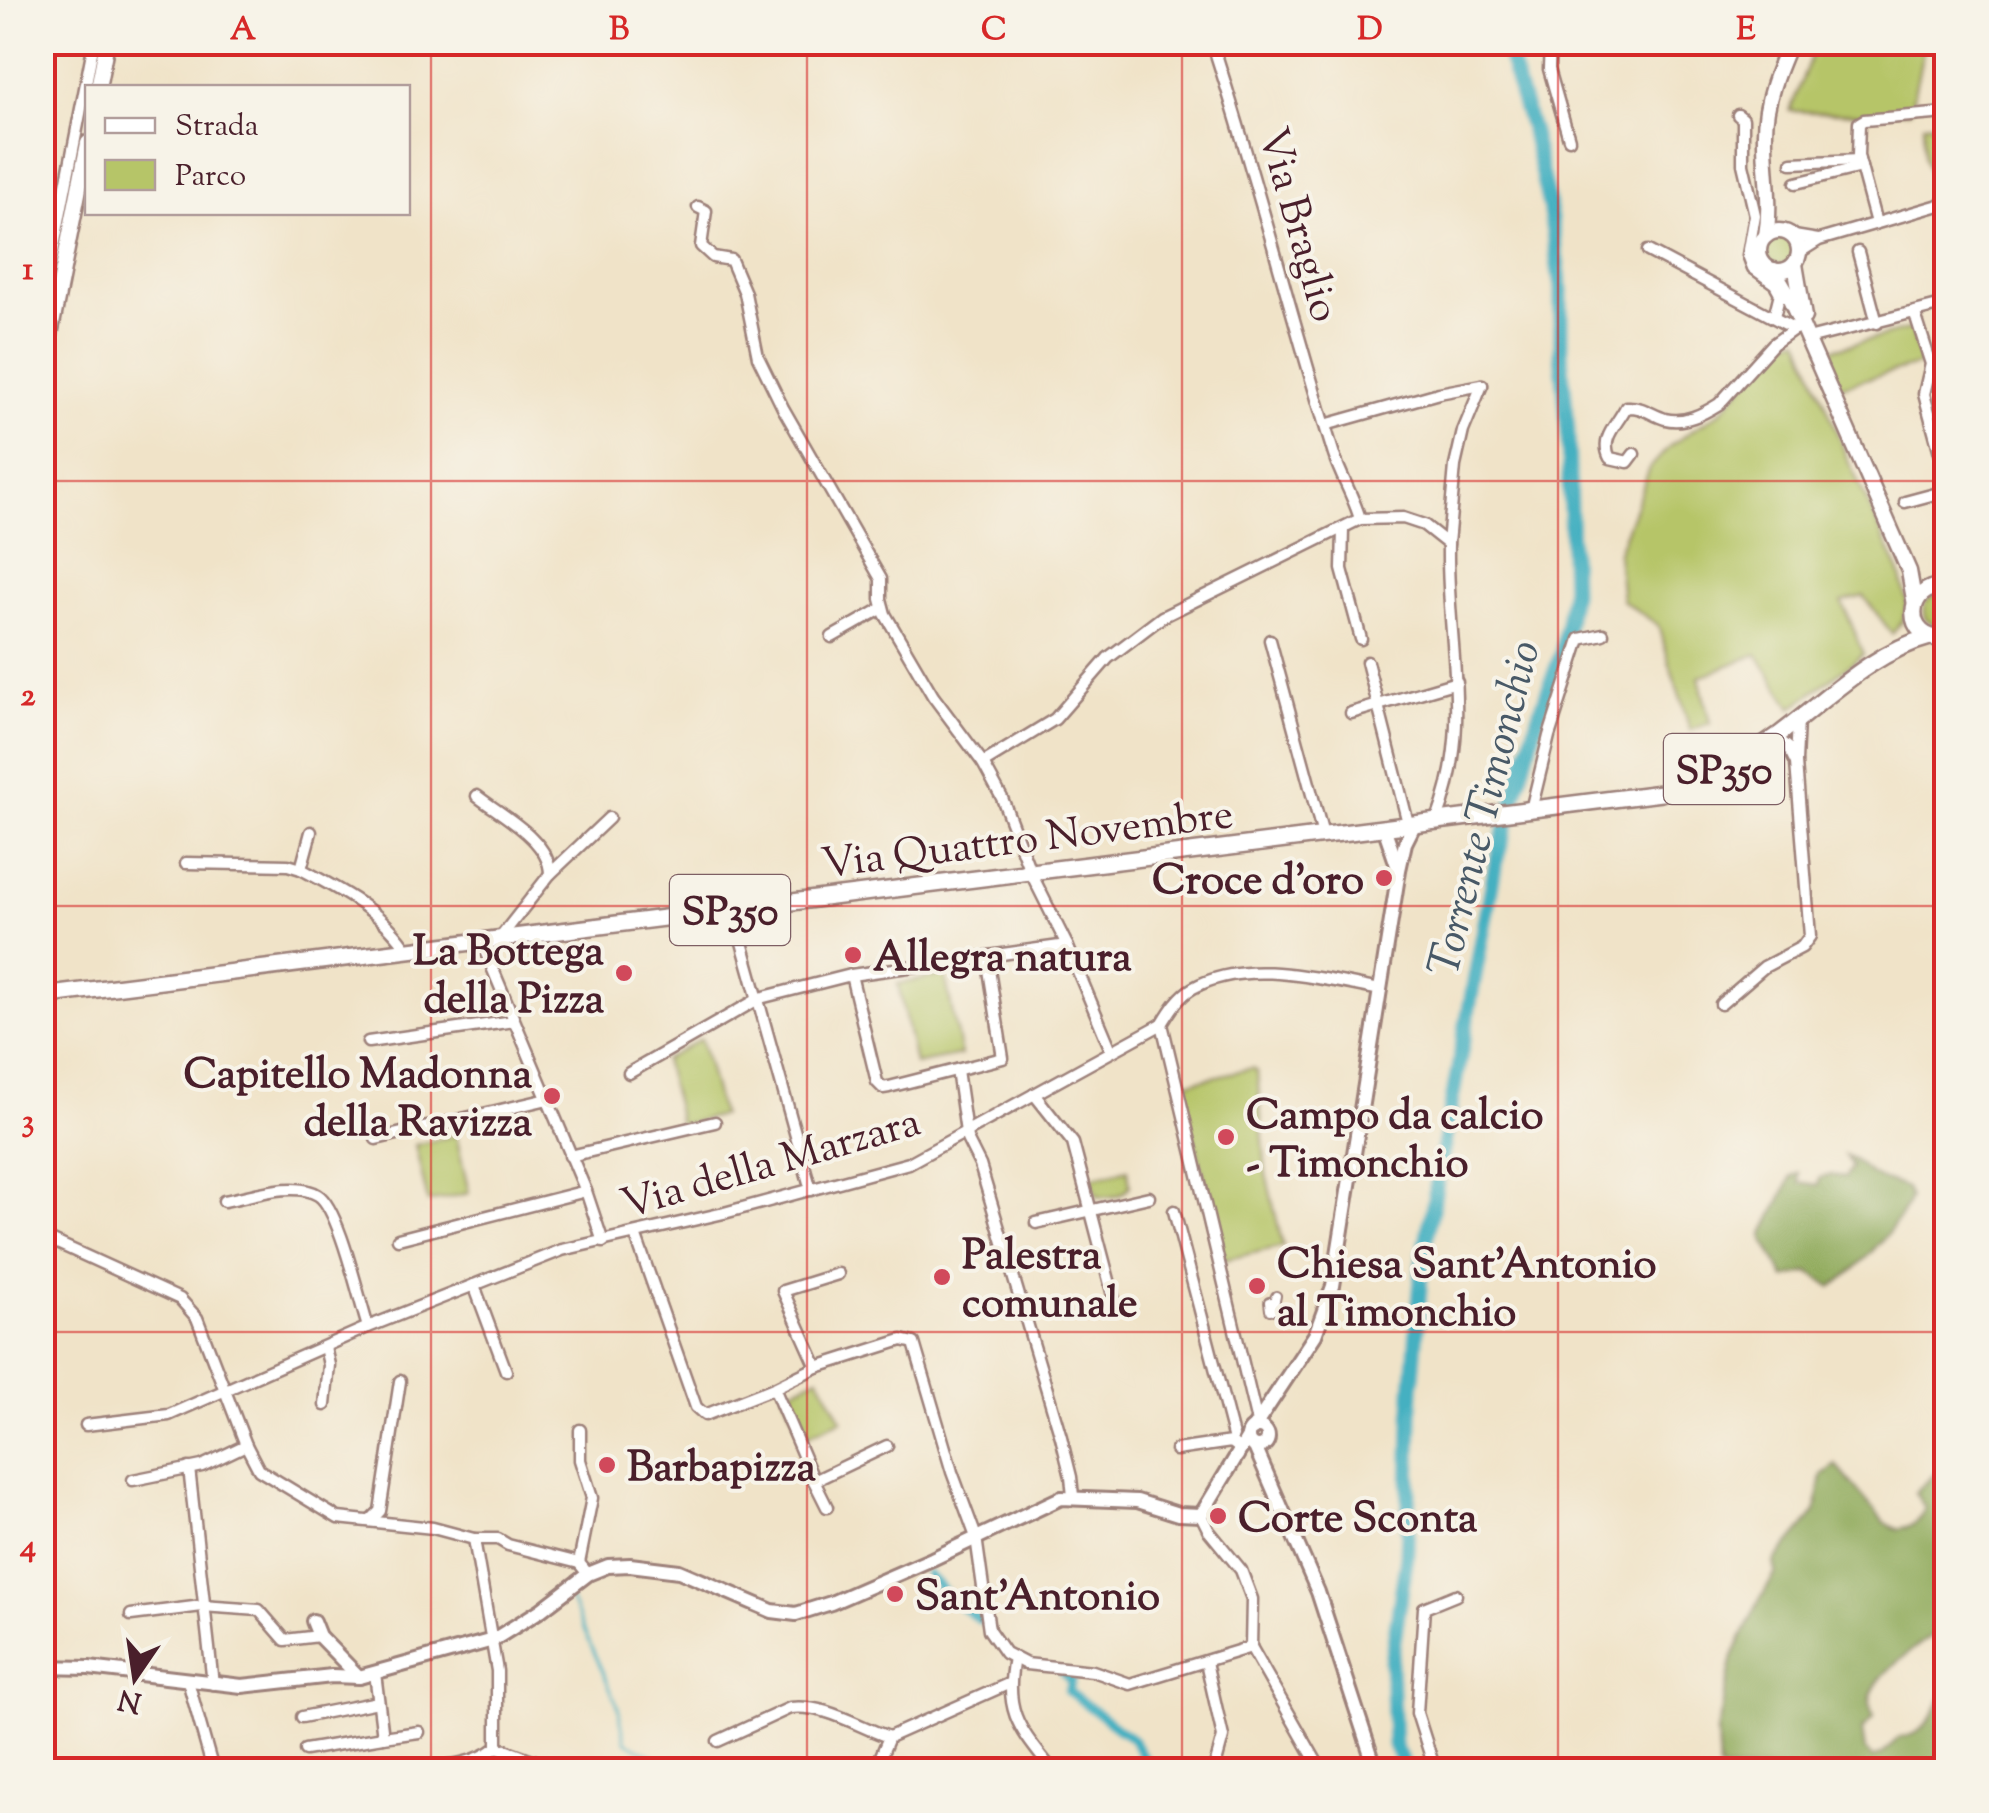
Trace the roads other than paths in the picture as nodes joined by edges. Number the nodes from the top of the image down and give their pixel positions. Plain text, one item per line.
1 (94, 42) edge
2 (107, 42) edge
3 (1212, 42) edge
4 (1550, 42) edge
5 (1790, 42) edge
6 (88, 85) edge
7 (99, 85) edge
8 (1946, 113) edge
9 (83, 115) edge
10 (1738, 115) dead end
11 (1570, 139) dead end
12 (85, 158) edge
13 (1792, 164) dead end
14 (1860, 164) junction
15 (66, 180) junction
16 (1796, 183) dead end
17 (78, 193) junction
18 (1770, 200) junction
19 (1946, 203) edge
20 (698, 207) dead end
21 (1876, 223) junction
22 (1790, 234) junction
23 (1766, 236) junction
24 (1820, 240) junction
25 (1648, 251) dead end
26 (1858, 252) dead end
27 (1797, 258) junction
28 (1774, 270) junction
29 (1946, 304) edge
30 (42, 308) edge
31 (1915, 314) junction
32 (1774, 317) junction
33 (1878, 323) junction
34 (1803, 334) junction
35 (42, 374) edge
36 (1325, 425) junction
37 (1634, 454) dead end
38 (1946, 475) edge
39 (1946, 491) edge
40 (1904, 502) dead end
41 (1360, 519) junction
42 (1343, 528) junction
43 (1448, 544) junction
44 (1909, 571) junction
45 (1943, 587) edge
46 (883, 608) junction
47 (1914, 611) junction
48 (1603, 634) dead end
49 (832, 637) dead end
50 (1938, 637) edge
51 (1361, 639) dead end
52 (1270, 640) dead end
53 (1888, 652) junction
54 (1367, 662) dead end
55 (1457, 682) junction
56 (1379, 705) junction
57 (1351, 713) dead end
58 (1798, 720) junction
59 (1776, 737) junction
60 (983, 763) junction
61 (1796, 764) junction
62 (477, 796) dead end
63 (1530, 810) junction
64 (609, 818) dead end
65 (1436, 820) junction
66 (1401, 824) junction
67 (311, 832) dead end
68 (1322, 835) junction
69 (186, 863) dead end
70 (301, 869) junction
71 (1399, 870) junction
72 (1030, 871) junction
73 (550, 874) junction
74 (733, 910) junction
75 (499, 939) junction
76 (481, 941) junction
77 (1067, 945) junction
78 (408, 950) junction
79 (987, 957) junction
80 (851, 975) junction
81 (42, 988) edge
82 (1381, 990) junction
83 (76, 992) junction
84 (42, 996) edge
85 (760, 998) junction
86 (1721, 1004) dead end
87 (514, 1021) junction
88 (1162, 1024) junction
89 (368, 1042) dead end
90 (1111, 1050) junction
91 (957, 1070) junction
92 (629, 1073) dead end
93 (1034, 1094) junction
94 (548, 1099) junction
95 (715, 1122) dead end
96 (966, 1134) junction
97 (376, 1139) dead end
98 (570, 1156) junction
99 (812, 1190) junction
100 (586, 1191) junction
101 (1148, 1197) dead end
102 (224, 1202) dead end
103 (1092, 1208) junction
104 (1174, 1211) dead end
105 (1036, 1223) dead end
106 (635, 1234) junction
107 (42, 1236) edge
108 (398, 1239) dead end
109 (603, 1242) junction
110 (838, 1274) dead end
111 (474, 1285) junction
112 (1116, 1306) dead end
113 (368, 1327) junction
114 (325, 1347) junction
115 (817, 1367) junction
116 (506, 1371) dead end
117 (1288, 1377) junction
118 (400, 1381) dead end
119 (774, 1388) junction
120 (226, 1392) junction
121 (1252, 1393) junction
122 (325, 1405) dead end
123 (1266, 1408) junction
124 (86, 1425) dead end
125 (580, 1430) dead end
126 (1233, 1436) junction
127 (1256, 1436) junction
128 (1215, 1444) junction
129 (246, 1445) junction
130 (887, 1446) dead end
131 (1176, 1450) dead end
132 (1238, 1456) junction
133 (189, 1468) junction
134 (133, 1480) dead end
135 (814, 1481) junction
136 (1073, 1496) junction
137 (828, 1508) dead end
138 (1201, 1515) junction
139 (370, 1522) junction
140 (976, 1537) junction
141 (474, 1539) junction
142 (584, 1568) junction
143 (1456, 1595) dead end
144 (202, 1606) junction
145 (131, 1614) dead end
146 (313, 1621) dead end
147 (320, 1636) junction
148 (493, 1640) junction
149 (1251, 1647) junction
150 (1014, 1658) junction
151 (1206, 1662) junction
152 (42, 1667) edge
153 (375, 1673) junction
154 (360, 1677) junction
155 (188, 1681) junction
156 (213, 1684) junction
157 (1008, 1684) junction
158 (378, 1702) junction
159 (302, 1717) dead end
160 (419, 1732) dead end
161 (890, 1737) junction
162 (383, 1738) junction
163 (718, 1742) dead end
164 (498, 1748) junction
165 (305, 1750) dead end
166 (1318, 1765) edge
167 (213, 1770) edge
168 (406, 1770) edge
169 (560, 1770) edge
170 (875, 1770) edge
171 (1052, 1770) edge
172 (1214, 1770) edge
173 (1307, 1770) edge
174 (1376, 1770) edge
175 (1435, 1770) edge

1 - 6 street
2 - 7 main road
3 - 36 street, Via Braglio
4 - 11 street
5 - 18 main road
8 - 14 street
9 - 15 street
10 - 32 street
12 - 17 main road
13 - 14 street
14 - 16 street
14 - 21 street
15 - 17 street
15 - 30 street
17 - 35 main road
18 - 22 main road
18 - 23 main road
19 - 21 street
20 - 46 street
21 - 24 street
22 - 23 main road
22 - 24 street
22 - 27 main road
23 - 28 main road
24 - 27 street
25 - 32 street
26 - 33 street
27 - 28 main road
27 - 34 main road
28 - 34 main road
29 - 31 street
31 - 33 street
31 - 38 street
32 - 34 street
33 - 34 street
34 - 37 street
34 - 44 main road
36 - 41 street, Via Braglio
36 - 43 street
39 - 40 street
41 - 42 street
41 - 43 street
42 - 51 street
42 - 60 street
43 - 55 street
44 - 45 main road
44 - 47 main road
45 - 47 main road, SP350
46 - 49 street
46 - 60 street
47 - 50 main road, SP350
47 - 53 main road, SP350
48 - 63 street
50 - 53 main road, SP350
52 - 68 street
53 - 58 main road, SP350
54 - 56 street
55 - 56 street
55 - 65 street
56 - 57 street
56 - 66 street
58 - 59 main road, SP350
58 - 61 street
59 - 61 street
59 - 63 main road, SP350
60 - 72 street
61 - 86 street
62 - 73 street
63 - 65 main road, Via Quattro Novembre / SP350
64 - 73 street
65 - 66 main road, Via Quattro Novembre / SP350
66 - 68 main road, Via Quattro Novembre / SP350
66 - 71 street
66 - 71 street
67 - 70 street
68 - 72 main road, Via Quattro Novembre / SP350
69 - 70 street
70 - 78 street
71 - 82 street
72 - 74 main road, Via Quattro Novembre / SP350
72 - 77 street
73 - 75 street
74 - 75 main road, Via Quattro Novembre / SP350
74 - 85 street
75 - 76 main road, Via Quattro Novembre / SP350
76 - 78 main road, Via Quattro Novembre / SP350
76 - 87 street
77 - 79 street
77 - 90 street
78 - 83 main road, Via Quattro Novembre / SP350
79 - 80 street
79 - 91 street
80 - 85 street
80 - 91 street
81 - 83 main road
82 - 88 street
82 - 117 street
83 - 84 main road, Via Quattro Novembre / SP350
85 - 92 street
85 - 99 street
87 - 89 street
87 - 94 street
88 - 90 street, Via della Marzara
88 - 121 street
90 - 93 street, Via della Marzara
91 - 96 street
93 - 96 street, Via della Marzara
93 - 103 street
94 - 97 street
94 - 98 street
95 - 98 street
96 - 99 street, Via della Marzara
96 - 136 street
98 - 100 street
99 - 106 street, Via della Marzara
100 - 108 street
100 - 109 street
101 - 103 street
102 - 113 street
103 - 105 street
103 - 112 street
104 - 126 street
106 - 109 street, Via della Marzara
106 - 119 street
107 - 120 street
109 - 111 street, Via della Marzara
110 - 115 street
111 - 113 street, Via della Marzara
111 - 116 street
113 - 114 street, Via della Marzara
114 - 120 street, Via della Marzara
114 - 122 street
115 - 119 street
115 - 140 street
117 - 123 street
117 - 127 street
118 - 139 street
119 - 135 street
120 - 124 street, Via della Marzara
120 - 129 street
121 - 123 street
121 - 127 street
123 - 127 street
125 - 142 street
126 - 127 street
126 - 128 street
127 - 132 street
127 - 174 street
128 - 131 street
128 - 132 street
129 - 133 street
129 - 139 street
130 - 135 street
132 - 138 street
133 - 134 street
133 - 144 street
135 - 137 street
136 - 138 street
136 - 140 street
138 - 149 street
139 - 141 street
140 - 142 street
140 - 150 street
141 - 142 street
141 - 148 street
142 - 148 street
143 - 175 street
144 - 145 street
144 - 147 street
144 - 156 street
146 - 147 street
147 - 154 street
148 - 153 street
148 - 164 street
149 - 151 street
149 - 166 street
150 - 151 street
150 - 157 street
151 - 172 street
152 - 155 street
153 - 154 street
153 - 158 street
154 - 156 street
155 - 156 street
155 - 167 street
157 - 161 street
157 - 171 street
158 - 159 street
158 - 162 street
160 - 162 street
161 - 163 street
161 - 170 street
162 - 165 street
164 - 168 street
164 - 169 street
166 - 173 street

